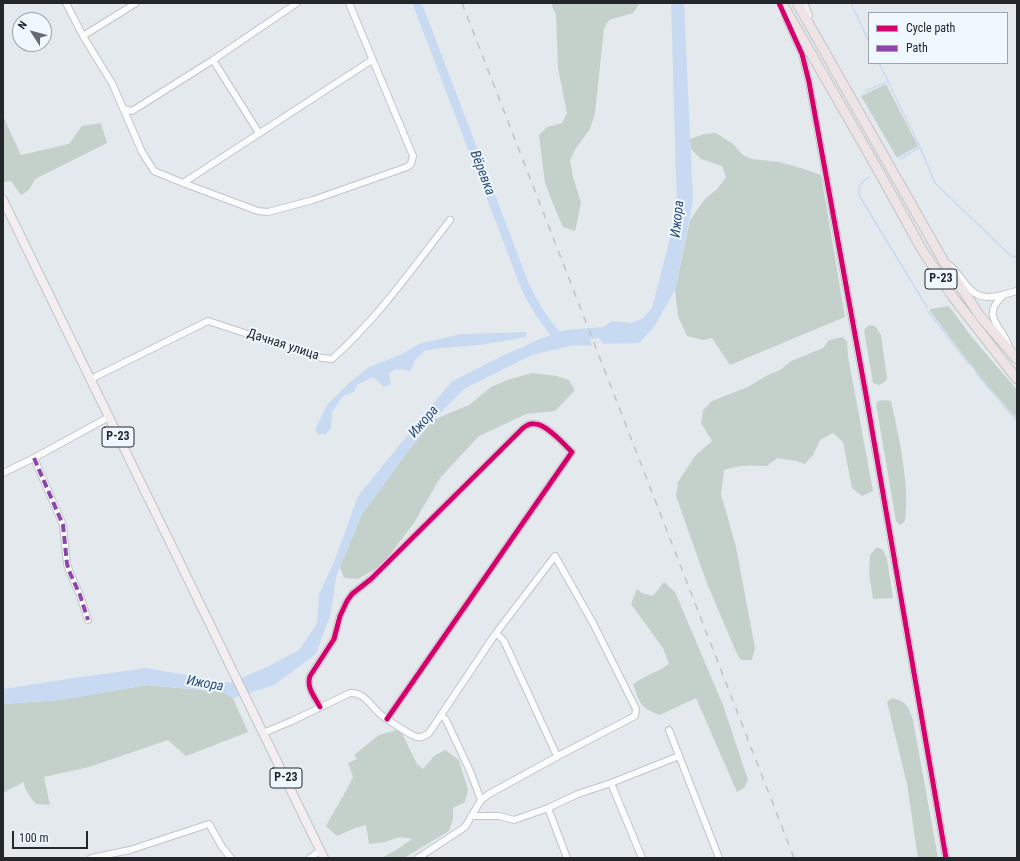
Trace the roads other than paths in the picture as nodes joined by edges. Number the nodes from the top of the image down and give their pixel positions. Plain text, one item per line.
1 (66, 3) edge
2 (136, 3) edge
3 (297, 3) edge
4 (349, 3) edge
5 (781, 3) edge
6 (797, 3) edge
7 (803, 3) edge
8 (83, 36) junction
9 (824, 50) junction
10 (213, 60) junction
11 (372, 60) junction
12 (124, 109) junction
13 (259, 132) junction
14 (183, 183) junction
15 (3, 200) edge
16 (450, 220) dead end
17 (944, 262) junction
18 (1017, 292) edge
19 (1004, 295) junction
20 (1010, 350) junction
21 (1017, 359) edge
22 (91, 379) junction
23 (1017, 379) edge
24 (108, 417) junction
25 (34, 458) junction
26 (3, 473) edge
27 (88, 620) dead end
28 (496, 633) junction
29 (320, 707) junction
30 (441, 715) junction
31 (387, 719) junction
32 (669, 730) dead end
33 (263, 733) junction
34 (557, 756) junction
35 (679, 756) junction
36 (611, 783) junction
37 (481, 800) junction
38 (548, 808) junction
39 (471, 816) junction
40 (321, 850) junction
41 (91, 858) edge
42 (231, 858) edge
43 (310, 858) edge
44 (324, 858) edge
45 (418, 858) edge
46 (567, 858) edge
47 (642, 858) edge
48 (719, 858) edge
49 (946, 858) edge

1 - 8 street
2 - 8 street
3 - 10 street
4 - 11 street
5 - 23 highway, Р-23
5 - 49 street
6 - 9 highway, Р-23
7 - 9 main road
8 - 12 street
9 - 17 highway, Р-23
10 - 12 street
10 - 13 street
11 - 13 street
11 - 14 street
12 - 14 street
13 - 14 street
15 - 22 main road, Р-23
16 - 22 street, Дачная улица
17 - 19 street
17 - 20 highway, Р-23
18 - 19 street
19 - 20 street
20 - 21 highway, Р-23
22 - 24 main road, Р-23
24 - 25 street
24 - 33 main road, Р-23
25 - 26 street
25 - 27 street
28 - 30 street
28 - 34 street
28 - 34 street
29 - 31 street
29 - 31 street
29 - 33 street
30 - 31 street
30 - 37 street
32 - 35 street
33 - 40 main road, Р-23
34 - 37 street
35 - 36 street
35 - 48 street
36 - 38 street
36 - 47 street
37 - 39 street
38 - 39 street
38 - 46 street
39 - 45 street
40 - 43 street
40 - 44 main road, Р-23
41 - 42 street

